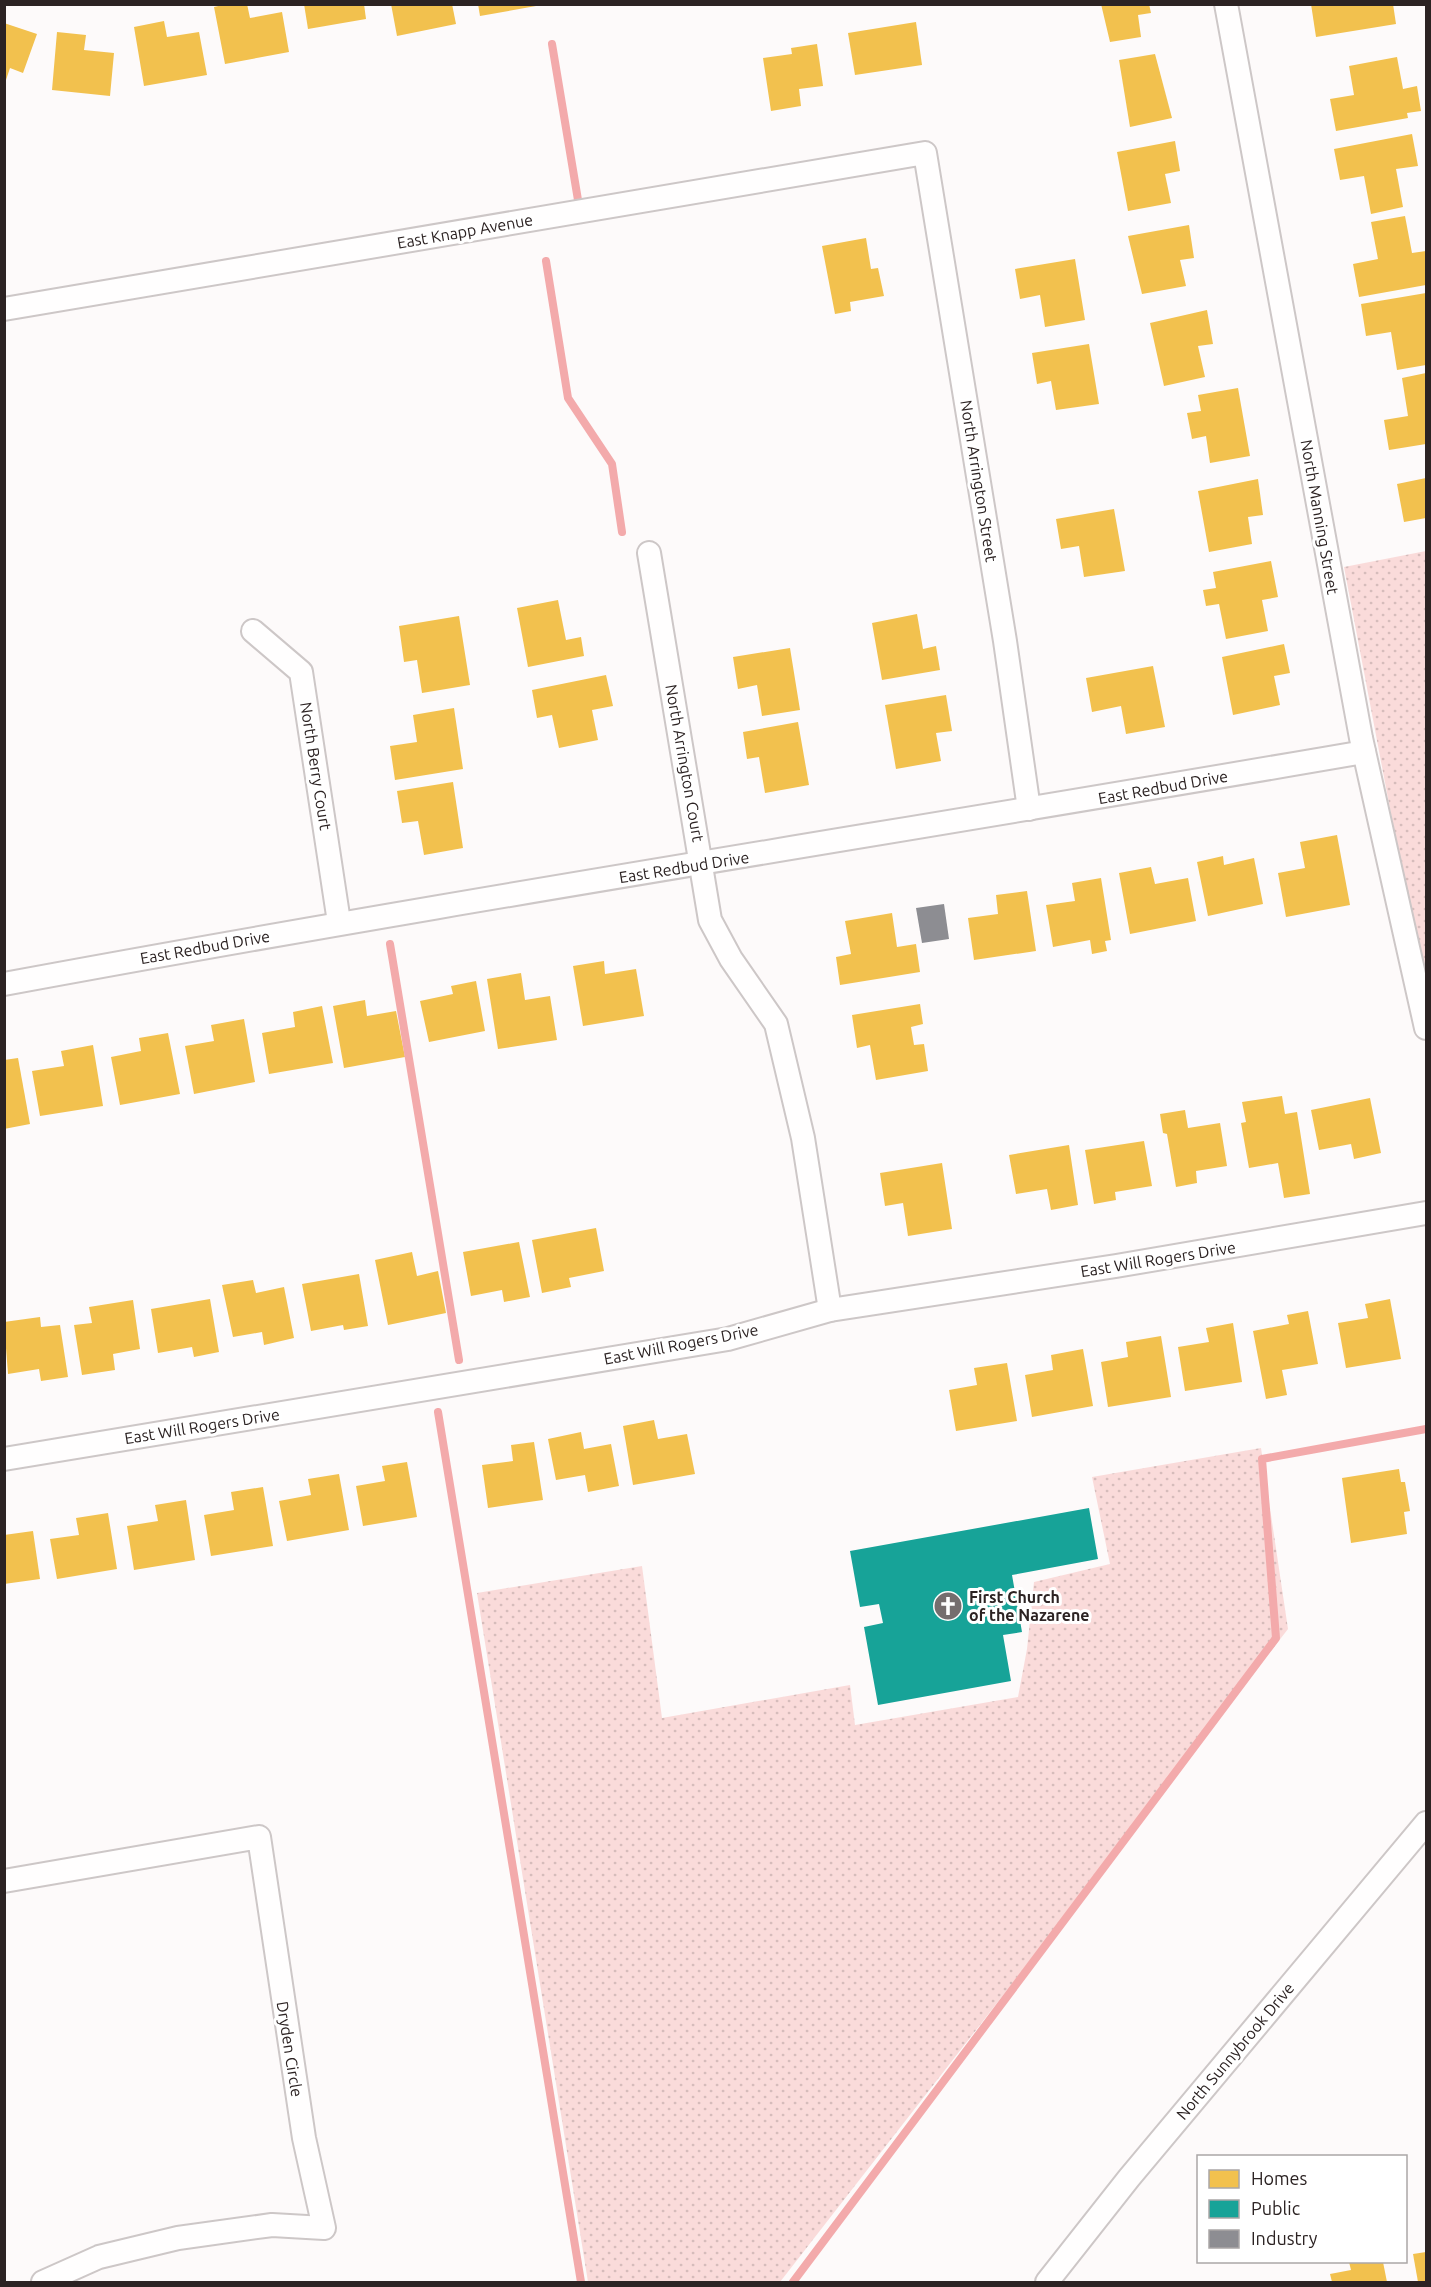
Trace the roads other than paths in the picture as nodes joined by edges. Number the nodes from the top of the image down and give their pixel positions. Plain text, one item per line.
1 (1226, 4) edge
2 (925, 153) joint
3 (4, 309) edge
4 (649, 553) dead end
5 (253, 632) dead end
6 (1364, 752) junction
7 (1029, 810) junction
8 (702, 865) junction
9 (339, 922) junction
10 (4, 984) edge
11 (1426, 1028) edge
12 (1426, 1213) edge
13 (830, 1310) junction
14 (4, 1459) edge
15 (1426, 1823) edge
16 (4, 1881) edge
17 (43, 2283) edge
18 (1047, 2283) edge

1 - 6 street, North Manning Street
2 - 3 street, East Knapp Avenue
2 - 7 street, North Arrington Street
4 - 8 street, North Arrington Court
5 - 9 street, North Berry Court
6 - 7 street, East Redbud Drive
6 - 11 street, North Manning Street
7 - 8 street, East Redbud Drive
8 - 9 street, East Redbud Drive
8 - 13 street, North Arrington Court
9 - 10 street, East Redbud Drive
12 - 13 street, East Will Rogers Drive
13 - 14 street, East Will Rogers Drive
15 - 18 street, North Sunnybrook Drive
16 - 17 street, Dryden Circle

